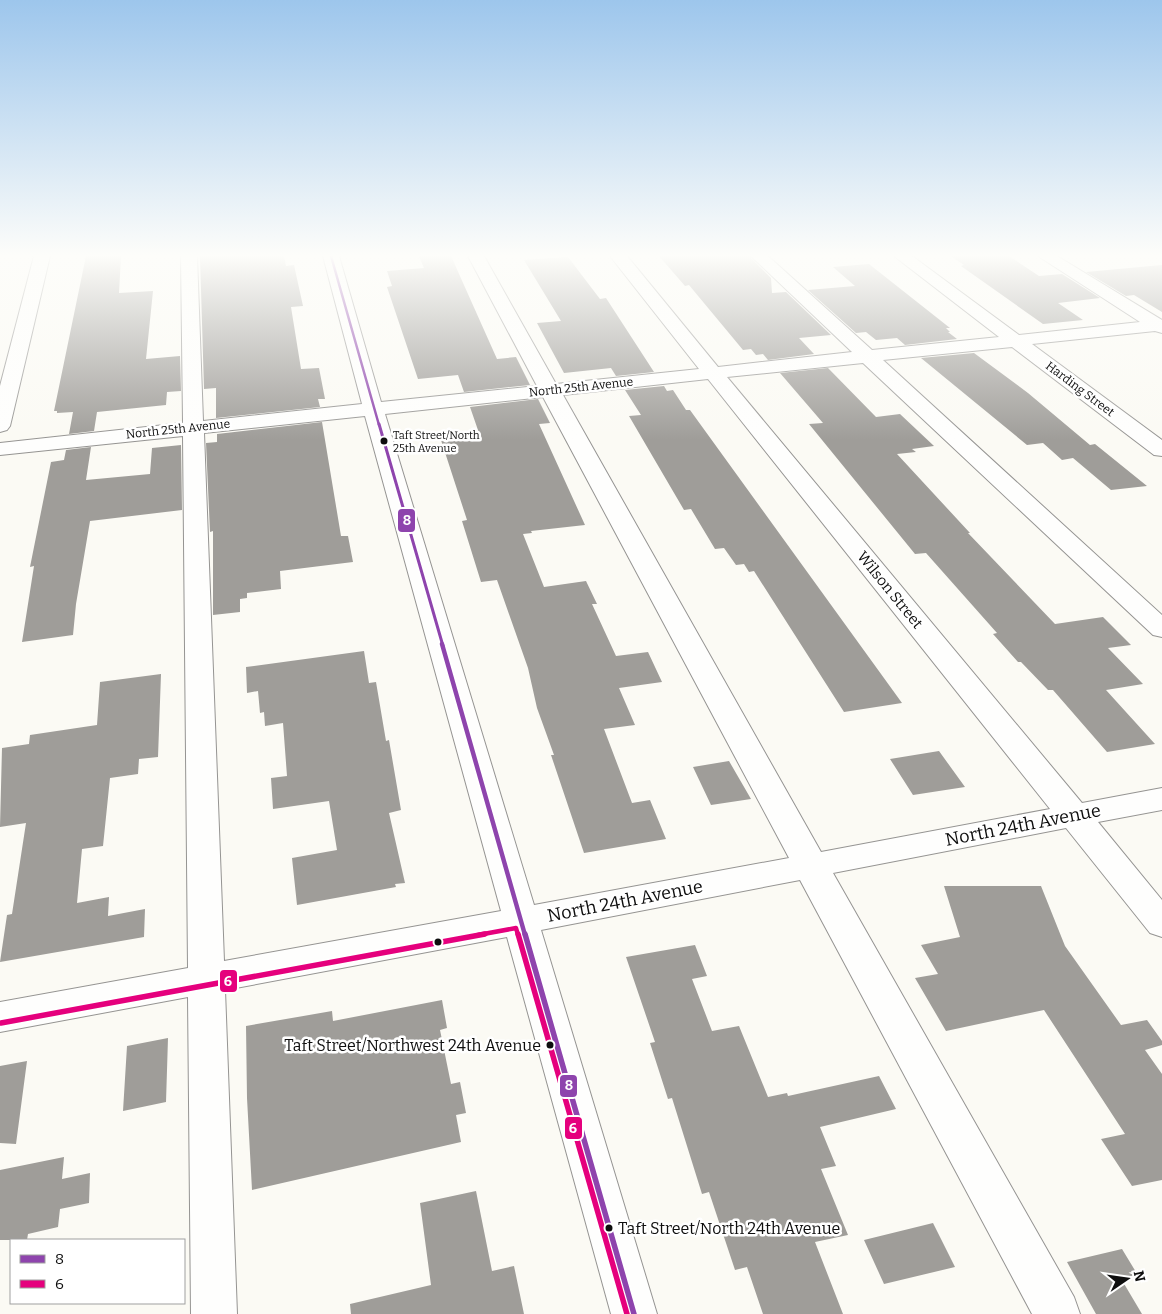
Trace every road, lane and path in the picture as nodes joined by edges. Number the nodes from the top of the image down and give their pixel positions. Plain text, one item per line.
1 (27, 317) edge
2 (191, 317) edge
3 (349, 317) edge
4 (509, 317) edge
5 (667, 317) edge
6 (826, 317) edge
7 (984, 317) edge
8 (1147, 317) edge
9 (1161, 326) edge
10 (1015, 340) junction
11 (868, 356) junction
12 (712, 373) junction
13 (548, 390) junction
14 (373, 408) junction
15 (0, 426) edge
16 (194, 428) junction
17 (0, 449) edge
18 (1162, 450) edge
19 (1162, 629) edge
20 (1162, 799) edge
21 (1074, 815) junction
22 (810, 866) junction
23 (520, 921) junction
24 (1162, 924) edge
25 (205, 979) junction
26 (0, 1017) edge
27 (214, 1314) edge
28 (634, 1314) edge
29 (1057, 1314) edge

1 - 15 street
2 - 16 street
3 - 14 street
4 - 13 street
5 - 12 street, Wilson Street
6 - 11 street
7 - 10 street, Harding Street
8 - 9 street
9 - 10 street, North 25th Avenue
10 - 11 street, North 25th Avenue
10 - 18 street, Harding Street
11 - 12 street, North 25th Avenue
11 - 19 street
12 - 13 street, North 25th Avenue
12 - 21 street, Wilson Street
13 - 14 street, North 25th Avenue
13 - 22 street
14 - 16 street, North 25th Avenue
14 - 23 street
16 - 17 street, North 25th Avenue
16 - 25 street
20 - 21 street, North 24th Avenue
21 - 22 street, North 24th Avenue
21 - 24 street, Wilson Street
22 - 23 street, North 24th Avenue
22 - 29 street
23 - 25 street, North 24th Avenue
23 - 28 street
25 - 26 street, North 24th Avenue
25 - 27 street

